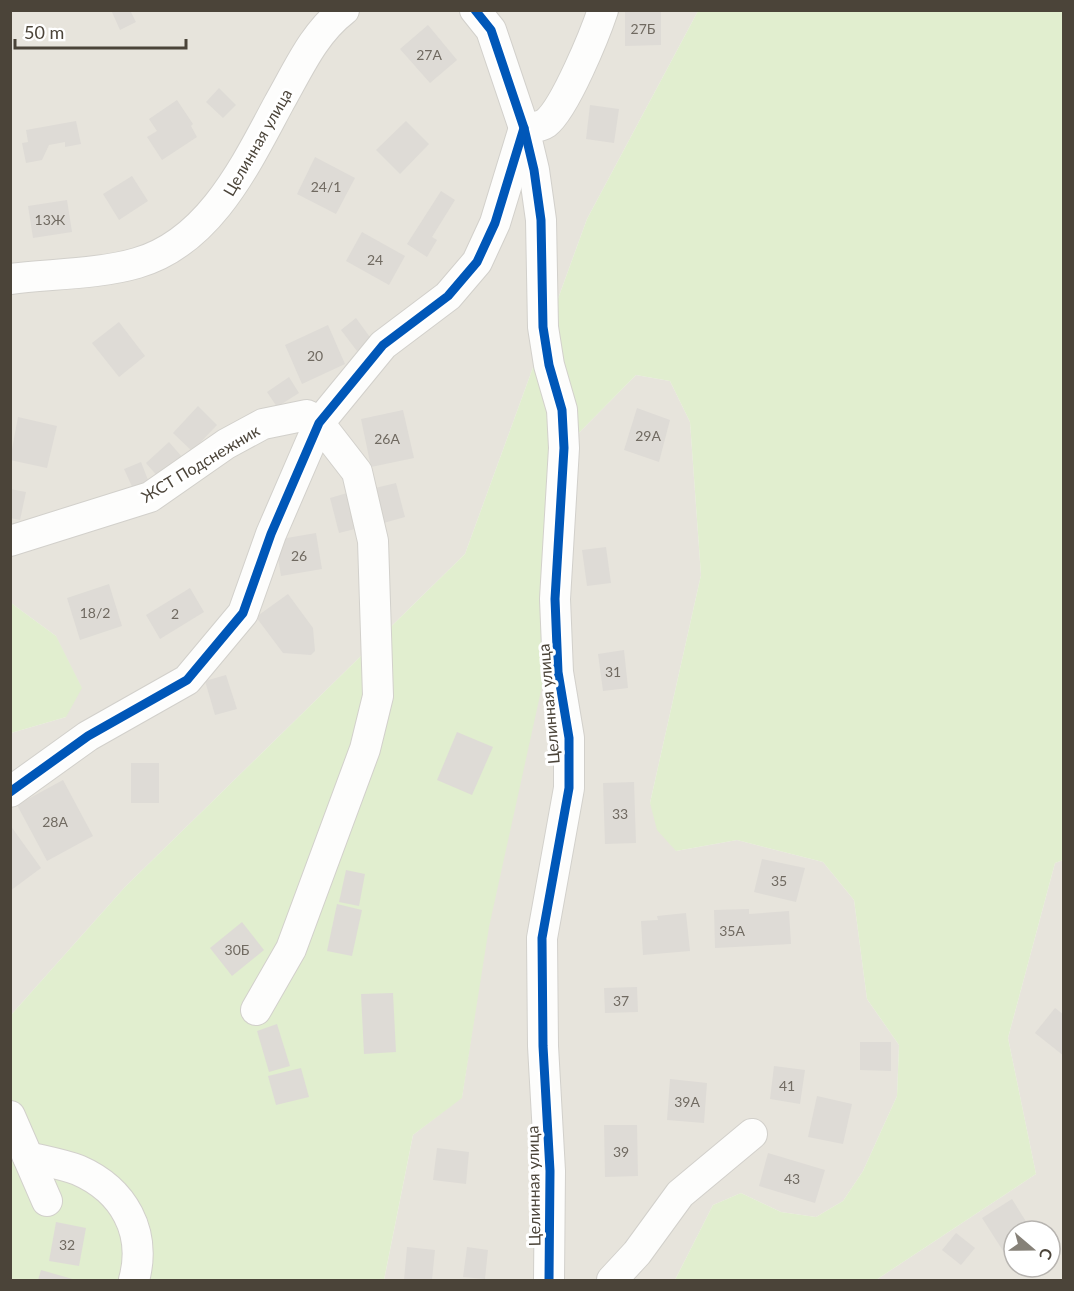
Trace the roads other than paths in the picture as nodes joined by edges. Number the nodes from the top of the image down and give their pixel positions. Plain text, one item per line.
1 (344, 10) edge
2 (475, 10) edge
3 (603, 10) edge
4 (524, 128) junction
5 (10, 279) edge
6 (320, 423) junction
7 (10, 541) edge
8 (10, 792) edge
9 (256, 1010) dead end
10 (10, 1116) edge
11 (752, 1134) dead end
12 (28, 1157) junction
13 (47, 1201) dead end
14 (134, 1281) edge
15 (549, 1281) edge
16 (612, 1281) edge

1 - 5 street, Целинная улица
2 - 4 street, Целинная улица
3 - 4 street
4 - 6 street
4 - 15 street, Целинная улица
6 - 7 street, ЖСТ Подснежник
6 - 8 street
6 - 9 street
10 - 12 street
11 - 16 street
12 - 13 street
12 - 14 street

